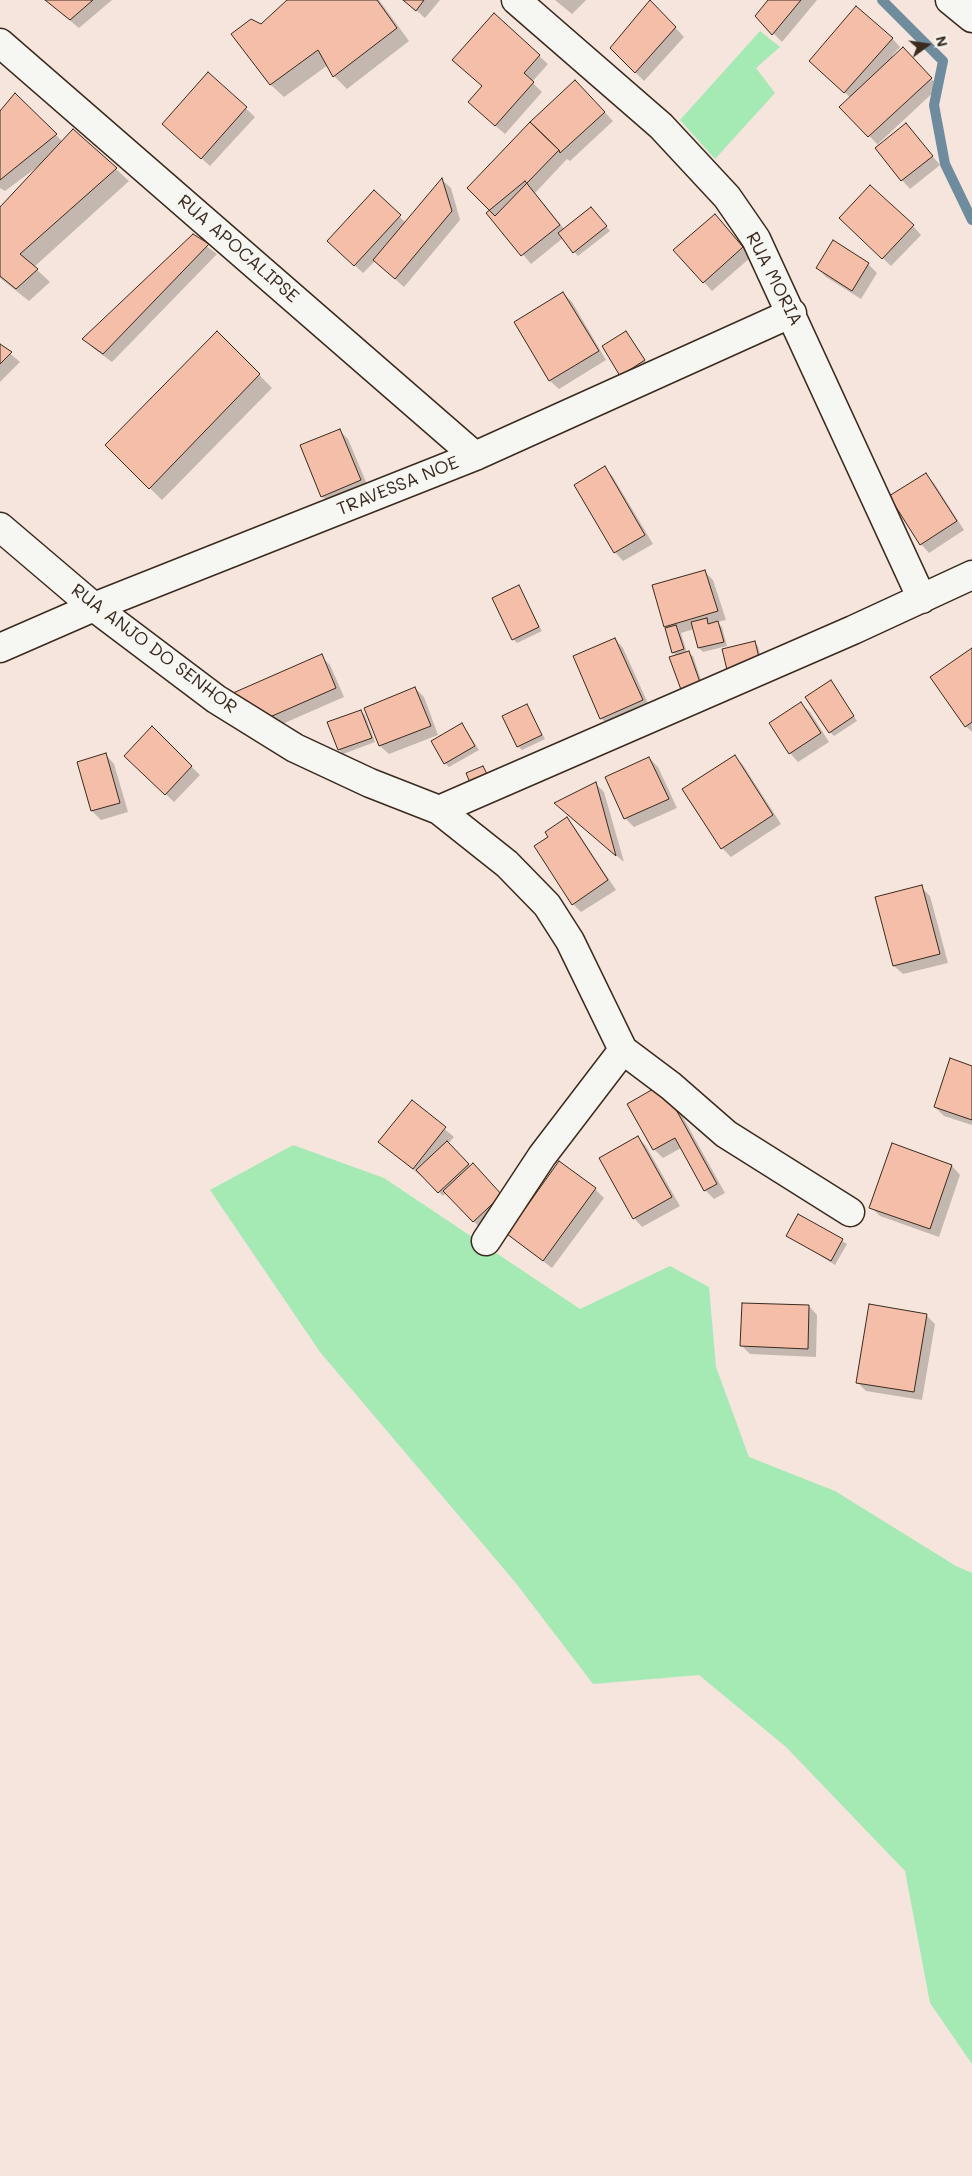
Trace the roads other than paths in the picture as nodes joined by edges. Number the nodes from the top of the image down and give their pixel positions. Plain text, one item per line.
1 (516, 0) edge
2 (950, 0) edge
3 (972, 18) edge
4 (0, 43) edge
5 (792, 314) junction
6 (476, 456) junction
7 (0, 527) edge
8 (972, 576) edge
9 (922, 599) junction
10 (94, 607) junction
11 (0, 648) edge
12 (439, 810) junction
13 (623, 1050) junction
14 (850, 1212) dead end
15 (486, 1241) dead end

1 - 5 street, RUA MORIA
2 - 3 street
4 - 6 street, RUA APOCALIPSE
5 - 6 street, TRAVESSA NOE
5 - 9 street, RUA MORIA
6 - 10 street, TRAVESSA NOE
7 - 10 street, RUA ANJO DO SENHOR
8 - 9 street
9 - 12 street
10 - 11 street, TRAVESSA NOE
10 - 12 street, RUA ANJO DO SENHOR
12 - 13 street, RUA ANJO DO SENHOR
13 - 14 street, RUA ANJO DO SENHOR
13 - 15 street

